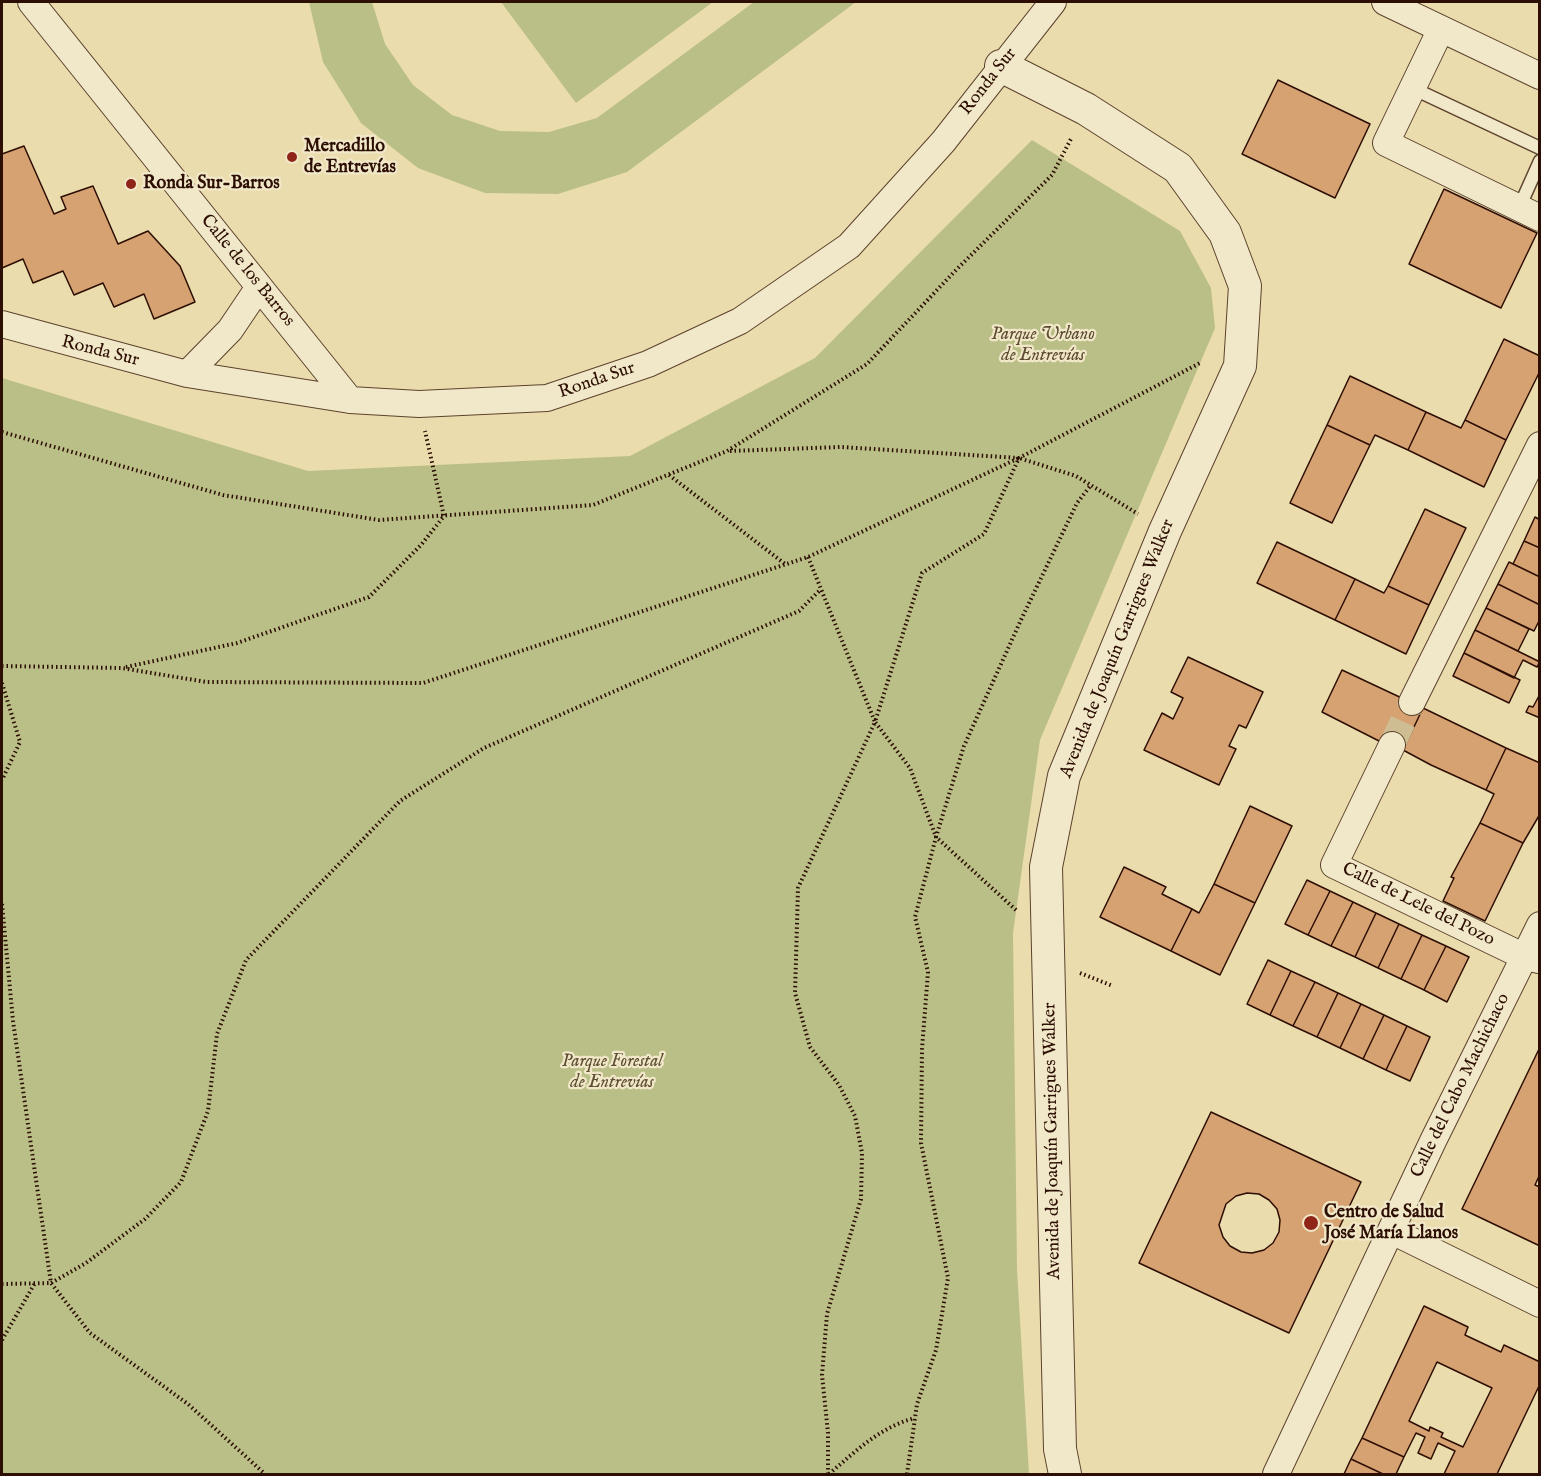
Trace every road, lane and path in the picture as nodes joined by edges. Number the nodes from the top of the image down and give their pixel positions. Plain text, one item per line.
1 (31, 2) edge
2 (1053, 2) edge
3 (1384, 2) edge
4 (1441, 28) junction
5 (1001, 66) junction
6 (1539, 76) edge
7 (1412, 88) junction
8 (1539, 148) edge
9 (1539, 161) edge
10 (1529, 213) edge
11 (260, 287) junction
12 (2, 324) edge
13 (1200, 363) dead end
14 (187, 374) junction
15 (350, 400) junction
16 (418, 404) junction
17 (1539, 445) edge
18 (727, 451) dead end
19 (1019, 458) junction
20 (669, 475) dead end
21 (1090, 485) junction
22 (1165, 531) junction
23 (808, 557) junction
24 (786, 565) junction
25 (820, 590) junction
26 (2, 666) edge
27 (122, 668) junction
28 (2, 683) edge
29 (1412, 702) tunnel mouth
30 (875, 722) junction
31 (1392, 745) tunnel mouth
32 (2, 780) edge
33 (936, 837) junction
34 (2, 904) edge
35 (1017, 910) dead end
36 (1539, 925) edge
37 (1532, 958) edge
38 (1392, 1231) junction
39 (35, 1283) junction
40 (51, 1283) junction
41 (2, 1284) edge
42 (1539, 1304) edge
43 (2, 1340) edge
44 (915, 1418) junction
45 (265, 1474) edge
46 (907, 1474) edge
47 (1065, 1474) edge
48 (1276, 1474) edge

1 - 11 street, Calle de los Barros
2 - 5 street, Ronda Sur
3 - 4 street
4 - 6 street
4 - 7 street
5 - 16 street, Ronda Sur
5 - 22 street, Avenida de Joaquín Garrigues Walker
7 - 8 lane
7 - 10 street
9 - 10 lane
11 - 14 street
11 - 15 street, Calle de los Barros
12 - 14 street, Ronda Sur
13 - 19 path
14 - 15 street, Ronda Sur
15 - 16 street, Ronda Sur
16 - 27 path
17 - 29 street
18 - 19 path
19 - 21 path
19 - 23 path
19 - 30 path
20 - 24 path
21 - 22 path
21 - 33 path
22 - 47 street, Avenida de Joaquín Garrigues Walker
23 - 24 path
23 - 25 path
24 - 27 path
25 - 30 path
25 - 40 path
26 - 27 path
28 - 32 path
30 - 33 path
30 - 44 path
31 - 37 street, Calle de Lele del Pozo
33 - 35 path
33 - 44 path
34 - 40 path
36 - 37 street, Calle del Cabo Machichaco
37 - 38 street, Calle del Cabo Machichaco
38 - 42 street
38 - 48 street, Calle del Cabo Machichaco
39 - 40 path
39 - 41 path
39 - 43 path
40 - 45 path
44 - 46 path

